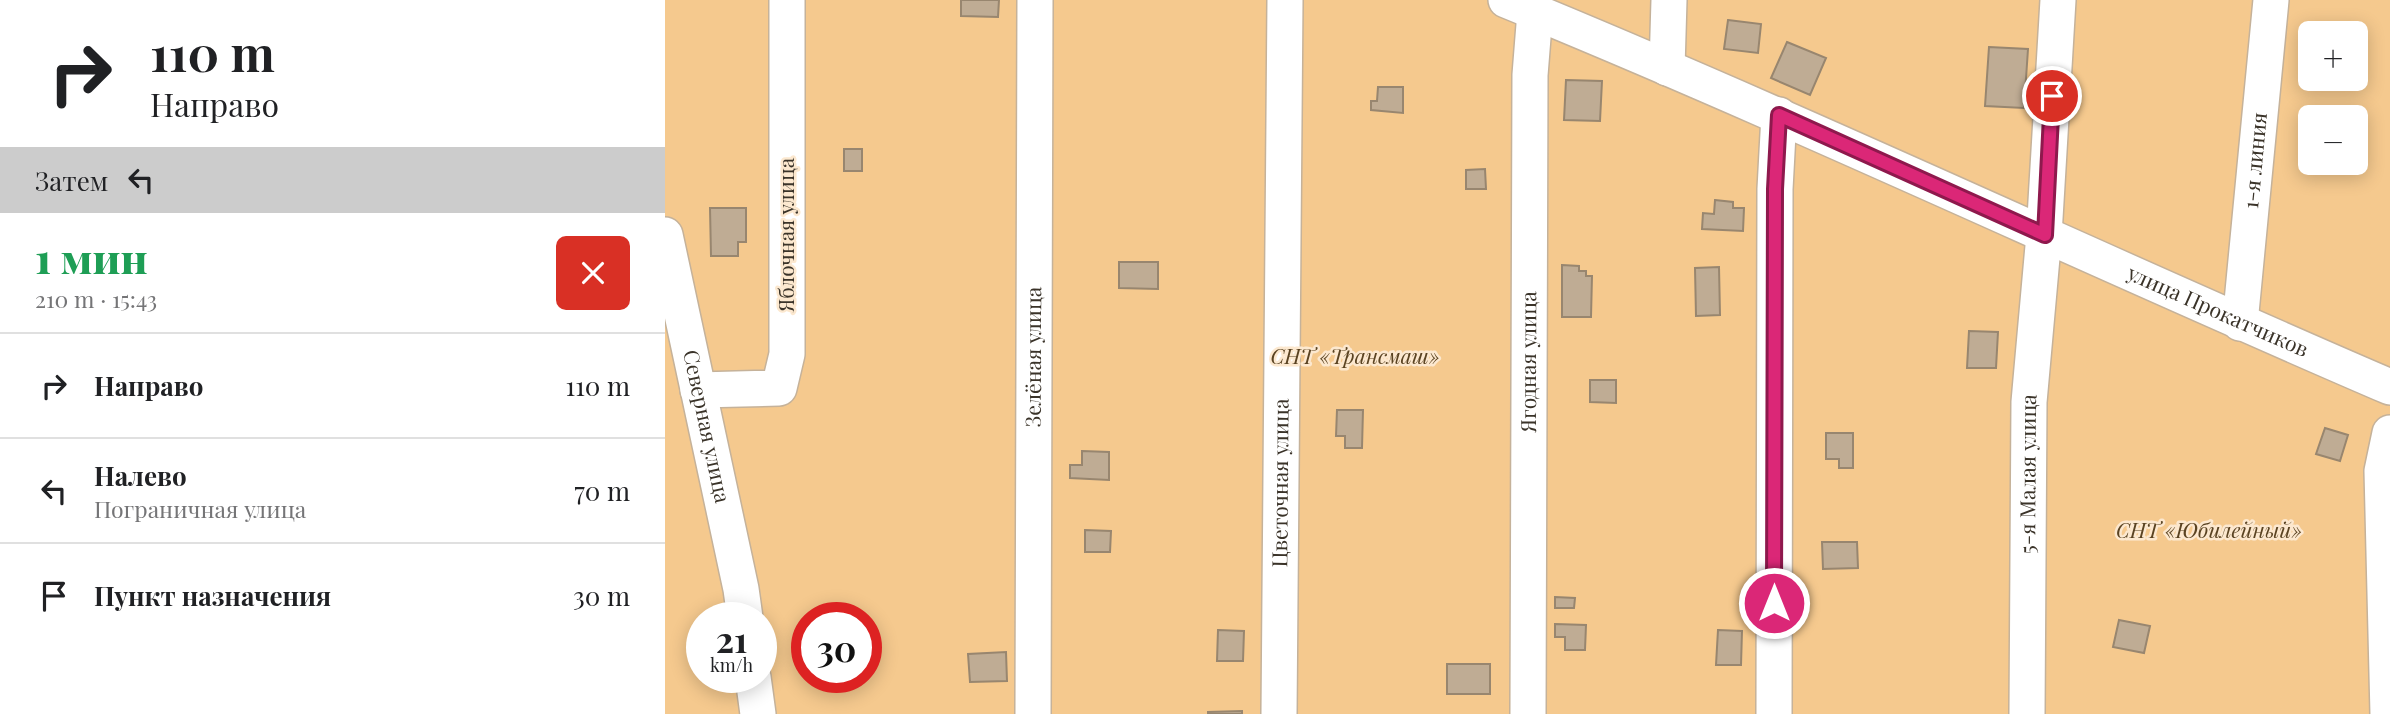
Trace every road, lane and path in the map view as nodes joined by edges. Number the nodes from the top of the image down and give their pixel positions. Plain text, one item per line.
1 (787, 0) edge
2 (1035, 0) edge
3 (1285, 0) edge
4 (1669, 0) edge
5 (2057, 0) edge
6 (2271, 0) edge
7 (1520, 6) edge
8 (1667, 68) junction
9 (1779, 115) junction
10 (2045, 235) junction
11 (665, 236) edge
12 (2240, 323) junction
13 (2390, 387) edge
14 (698, 390) junction
15 (2390, 433) edge
16 (743, 602) edge
17 (755, 693) edge
18 (758, 714) edge
19 (1033, 714) edge
20 (1279, 714) edge
21 (1528, 714) edge
22 (1774, 714) edge
23 (2027, 714) edge
24 (2388, 714) edge

1 - 14 street, Яблочная улица
2 - 19 street, Зелёная улица
3 - 20 street, Цветочная улица
4 - 8 street
5 - 10 street, 5-я Малая улица
6 - 12 street, 1-я линия
7 - 8 street, улица Прокатчиков
7 - 21 street, Ягодная улица
8 - 9 street, улица Прокатчиков
9 - 10 street, улица Прокатчиков
9 - 22 street
10 - 12 street, улица Прокатчиков
10 - 23 street, 5-я Малая улица
11 - 14 street, Северная улица
12 - 13 street, улица Прокатчиков
14 - 16 street, Северная улица
15 - 24 street
17 - 18 street

